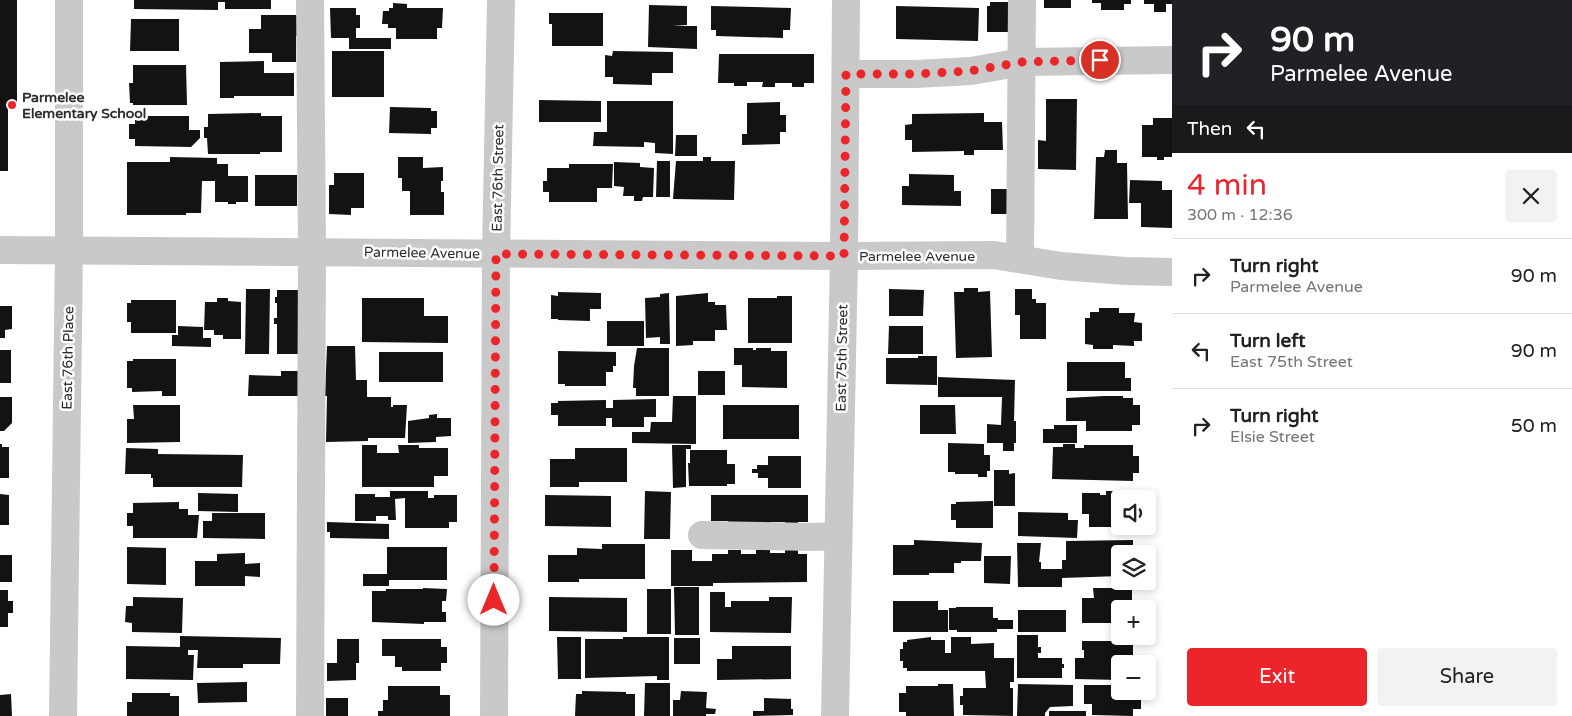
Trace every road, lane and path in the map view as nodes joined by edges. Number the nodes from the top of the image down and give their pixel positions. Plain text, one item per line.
1 (69, 0) edge
2 (310, 0) edge
3 (501, 0) edge
4 (846, 0) edge
5 (1022, 0) edge
6 (1172, 60) edge
7 (1022, 62) junction
8 (846, 74) junction
9 (0, 250) edge
10 (69, 250) junction
11 (312, 252) junction
12 (496, 254) junction
13 (844, 256) junction
14 (1020, 259) junction
15 (1172, 272) edge
16 (702, 535) dead end
17 (838, 536) junction
18 (63, 716) edge
19 (310, 716) edge
20 (494, 716) edge
21 (835, 716) edge

1 - 10 street, East 76th Place
2 - 11 street
3 - 12 street, East 76th Street
4 - 8 street, East 75th Street
5 - 7 street
6 - 7 street
7 - 8 street
7 - 14 street
8 - 13 street, East 75th Street
9 - 10 street, Parmelee Avenue
10 - 11 street, Parmelee Avenue
10 - 18 street, East 76th Place
11 - 12 street, Parmelee Avenue
11 - 19 street
12 - 13 street, Parmelee Avenue
12 - 20 street, East 76th Street
13 - 14 street, Parmelee Avenue
13 - 17 street, East 75th Street
14 - 15 street, Parmelee Avenue
16 - 17 street
17 - 21 street, East 75th Street

